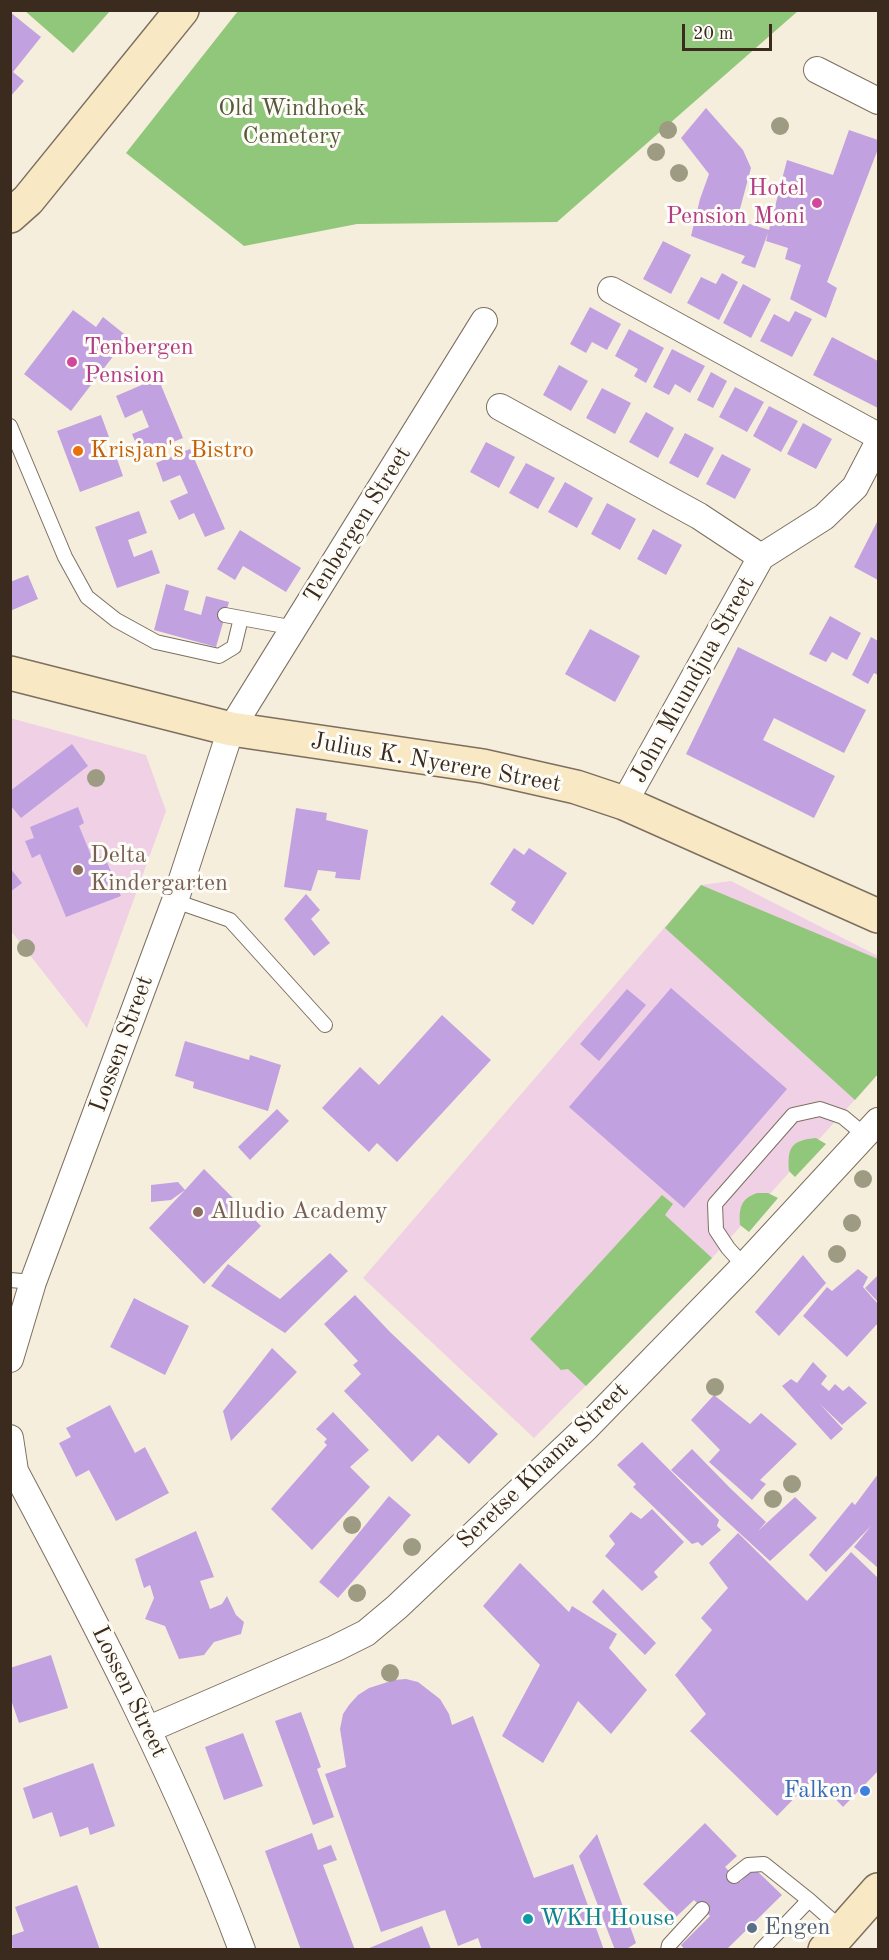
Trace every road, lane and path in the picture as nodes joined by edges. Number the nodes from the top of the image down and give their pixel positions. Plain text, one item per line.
1 (182, 10) edge
2 (817, 70) dead end
3 (879, 101) edge
4 (19, 208) edge
5 (10, 238) edge
6 (611, 290) dead end
7 (484, 321) dead end
8 (500, 407) dead end
9 (10, 426) edge
10 (879, 436) edge
11 (879, 443) edge
12 (762, 557) junction
13 (225, 615) dead end
14 (241, 618) junction
15 (295, 628) junction
16 (10, 673) edge
17 (231, 729) junction
18 (624, 803) junction
19 (175, 901) junction
20 (879, 916) edge
21 (325, 1025) dead end
22 (872, 1128) edge
23 (744, 1266) junction
24 (22, 1281) edge
25 (10, 1359) edge
26 (10, 1438) edge
27 (13, 1476) edge
28 (148, 1729) junction
29 (734, 1876) dead end
30 (879, 1890) edge
31 (809, 1900) junction
32 (702, 1909) dead end
33 (834, 1940) edge
34 (242, 1950) edge
35 (668, 1950) edge
36 (761, 1950) edge

1 - 4 street
2 - 3 street
4 - 5 street
6 - 10 street
7 - 15 street, Tenbergen Street
8 - 12 street
9 - 14 lane
11 - 12 street
12 - 18 street, John Muundjua Street
13 - 14 lane
14 - 15 lane
15 - 17 street, Tenbergen Street
16 - 17 street, Julius K. Nyerere Street
17 - 18 street, Julius K. Nyerere Street
17 - 19 street, Lossen Street
18 - 20 street, Julius K. Nyerere Street
19 - 21 lane
19 - 24 street, Lossen Street
22 - 23 street, Seretse Khama Street
22 - 23 lane
23 - 28 street, Seretse Khama Street
24 - 25 street, Lossen Street
26 - 27 street, Lossen Street
27 - 28 street, Lossen Street
28 - 34 street, Lossen Street
29 - 31 lane
30 - 33 street
31 - 33 lane
31 - 36 lane
32 - 35 lane

